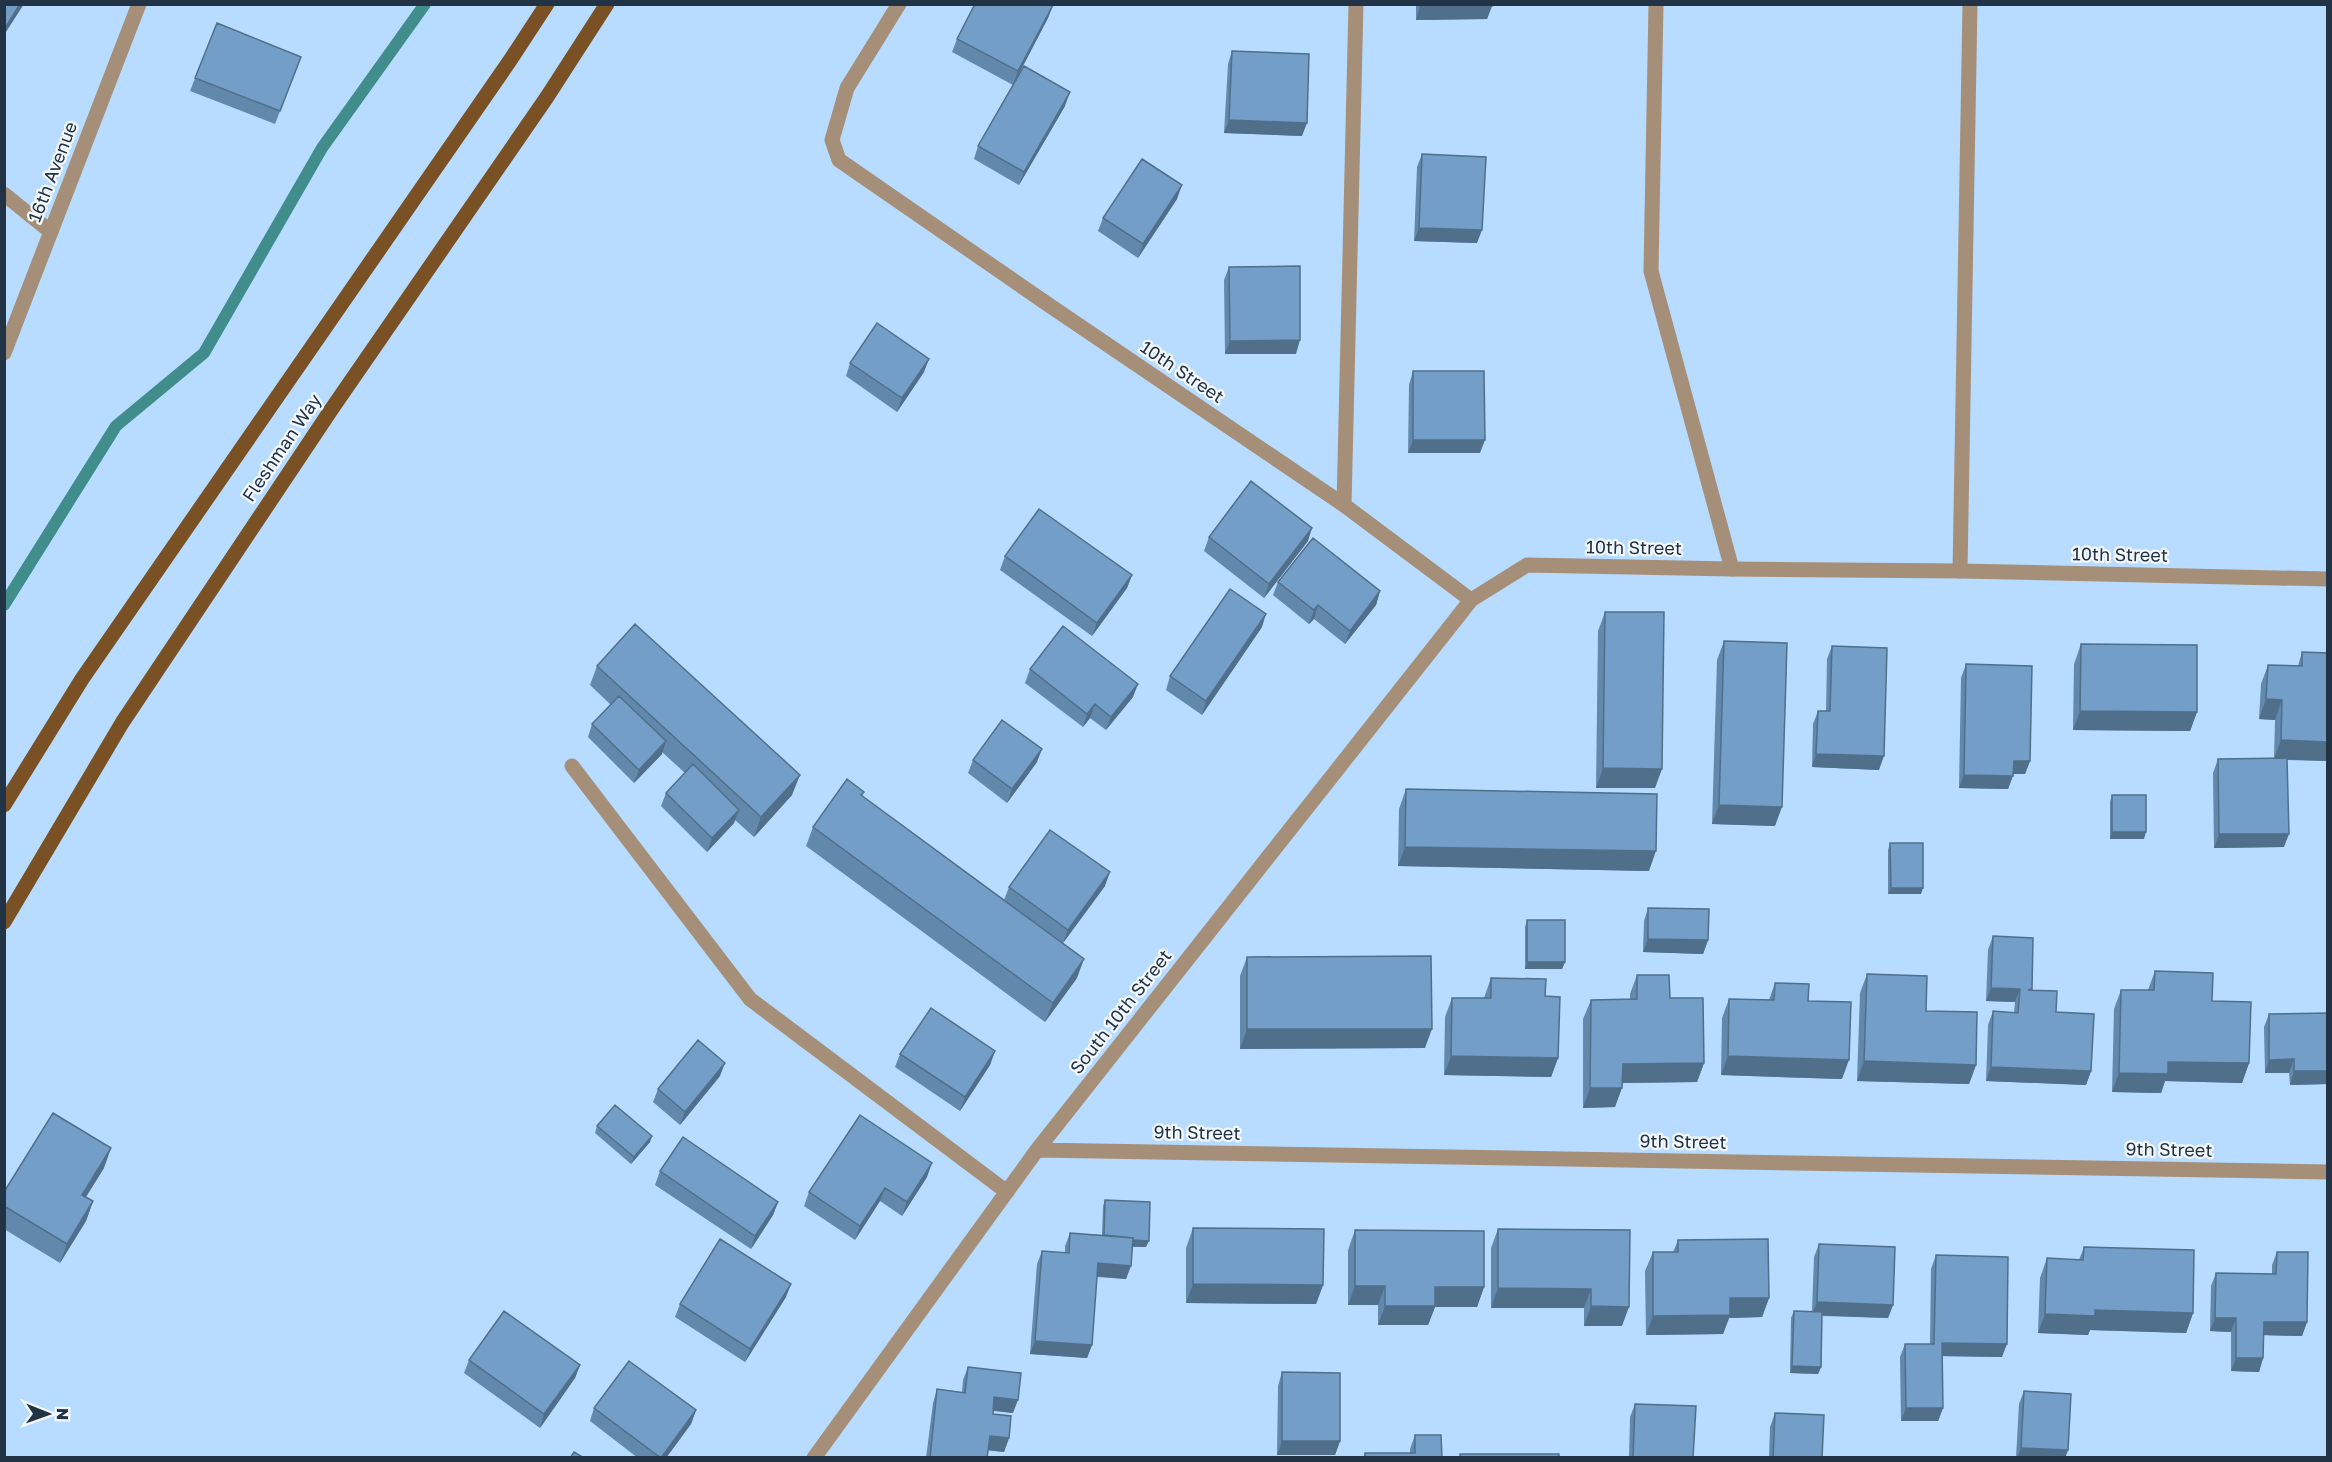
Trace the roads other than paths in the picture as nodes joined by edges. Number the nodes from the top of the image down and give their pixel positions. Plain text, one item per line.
1 (139, 4) edge
2 (547, 4) edge
3 (607, 4) edge
4 (899, 4) edge
5 (1356, 4) edge
6 (1656, 4) edge
7 (1970, 4) edge
8 (4, 194) edge
9 (51, 232) junction
10 (4, 353) edge
11 (1344, 505) junction
12 (1732, 569) junction
13 (1960, 571) junction
14 (2328, 579) edge
15 (1471, 600) junction
16 (572, 766) dead end
17 (4, 805) edge
18 (4, 922) edge
19 (1037, 1150) junction
20 (2328, 1172) edge
21 (1007, 1192) junction
22 (814, 1458) edge

1 - 9 street, 16th Avenue
2 - 17 main road, Fleshman Way
3 - 18 main road, Fleshman Way
4 - 11 street, 10th Street
5 - 11 street
6 - 12 street
7 - 13 street
8 - 9 street
9 - 10 street, 16th Avenue
11 - 15 street, 10th Street
12 - 13 street, 10th Street
12 - 15 street, 10th Street
13 - 14 street, 10th Street
15 - 19 street, South 10th Street
16 - 21 street
19 - 20 street, 9th Street
19 - 21 street, South 10th Street
21 - 22 street, South 10th Street

